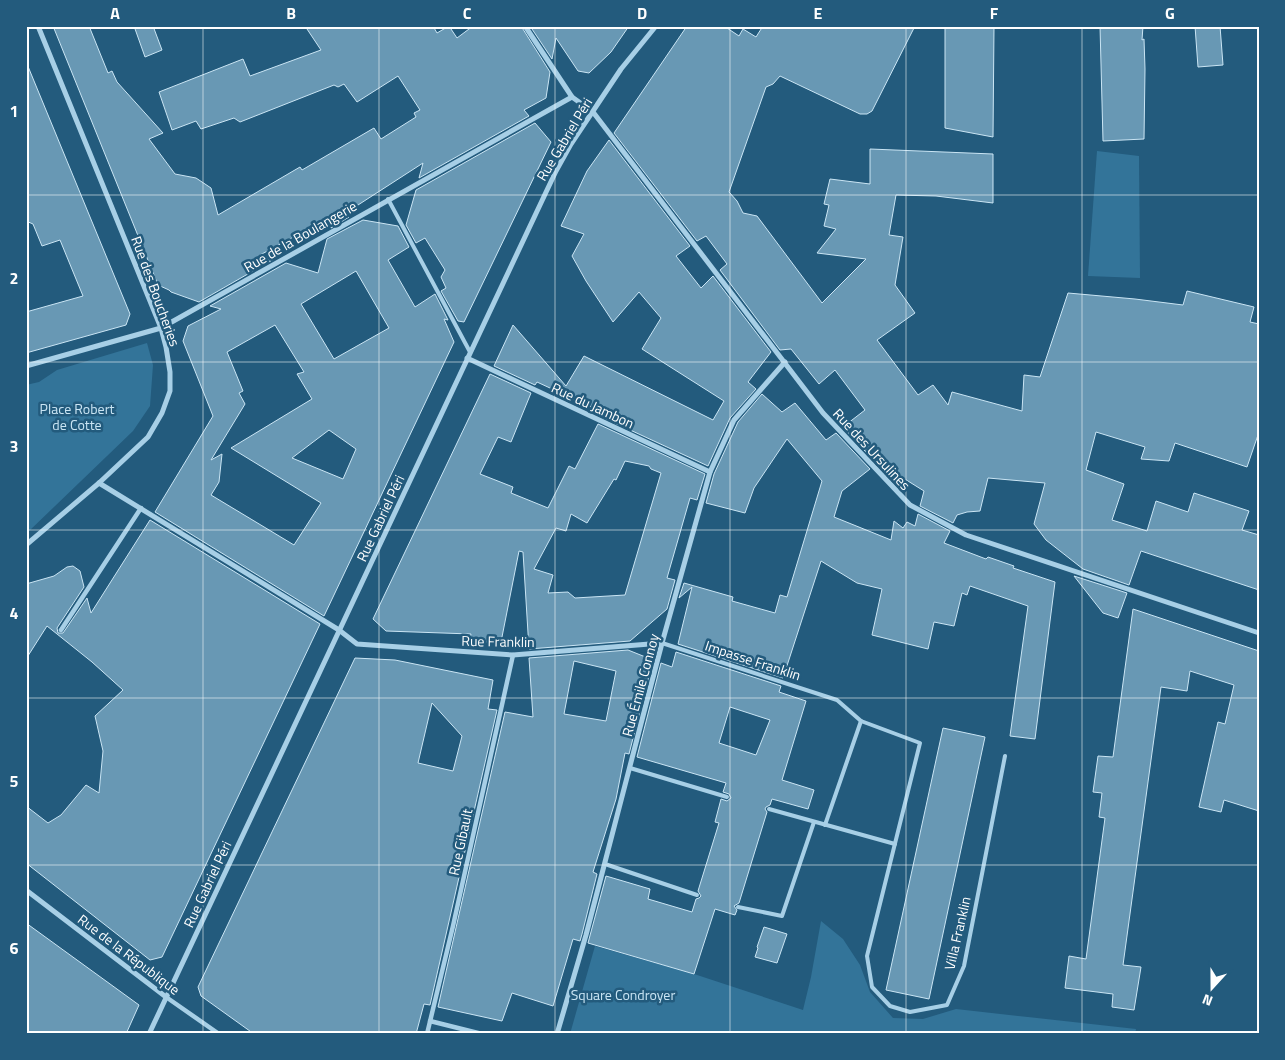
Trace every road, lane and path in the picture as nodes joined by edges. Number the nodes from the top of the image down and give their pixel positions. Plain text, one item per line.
1 (38, 26) edge
2 (525, 26) edge
3 (656, 26) edge
4 (572, 96) junction
5 (593, 112) junction
6 (388, 199) junction
7 (161, 328) junction
8 (469, 355) junction
9 (785, 362) junction
10 (26, 366) edge
11 (710, 472) junction
12 (99, 483) junction
13 (141, 508) junction
14 (26, 545) edge
15 (61, 630) dead end
16 (339, 630) junction
17 (1259, 633) edge
18 (662, 643) junction
19 (513, 655) junction
20 (837, 700) joint
21 (861, 721) junction
22 (1005, 756) dead end
23 (630, 768) junction
24 (727, 797) dead end
25 (768, 809) dead end
26 (814, 822) junction
27 (825, 825) junction
28 (895, 844) junction
29 (605, 864) junction
30 (26, 890) edge
31 (697, 895) dead end
32 (738, 907) dead end
33 (166, 997) junction
34 (430, 1021) junction
35 (149, 1034) edge
36 (219, 1034) edge
37 (427, 1034) edge
38 (482, 1034) edge
39 (557, 1034) edge

1 - 7 street, Rue des Boucheries
2 - 4 street, Rue des Ursulines
3 - 5 street, Rue Gabriel Péri
4 - 5 street, Rue des Ursulines
4 - 6 street, Rue de la Boulangerie
5 - 8 street, Rue Gabriel Péri
5 - 9 street, Rue des Ursulines
6 - 7 street, Rue de la Boulangerie
6 - 8 lane
7 - 10 street, Rue de la Boulangerie
7 - 12 street, Rue des Boucheries
8 - 11 street, Rue du Jambon
8 - 16 street, Rue Gabriel Péri
9 - 11 street, Rue Émile Connoy
9 - 17 street, Rue des Ursulines
11 - 18 street, Rue Émile Connoy
12 - 13 street
12 - 14 street, Rue des Boucheries
13 - 15 street
13 - 16 street
16 - 19 street, Rue Franklin
16 - 33 street, Rue Gabriel Péri
18 - 19 street, Rue Franklin
18 - 20 lane, Impasse Franklin
18 - 23 street, Rue Émile Connoy
19 - 34 street, Rue Gibault
20 - 21 lane, Villa Franklin
21 - 27 lane
21 - 28 lane, Villa Franklin
22 - 28 lane, Villa Franklin
23 - 24 lane
23 - 29 street, Rue Émile Connoy
25 - 26 lane
26 - 27 lane
26 - 32 lane
27 - 28 lane
29 - 31 lane
29 - 39 street, Rue Émile Connoy
30 - 33 street, Rue de la République
33 - 35 street, Rue Gabriel Péri
33 - 36 street, Rue de la République
34 - 37 street, Rue Gibault
34 - 38 street

